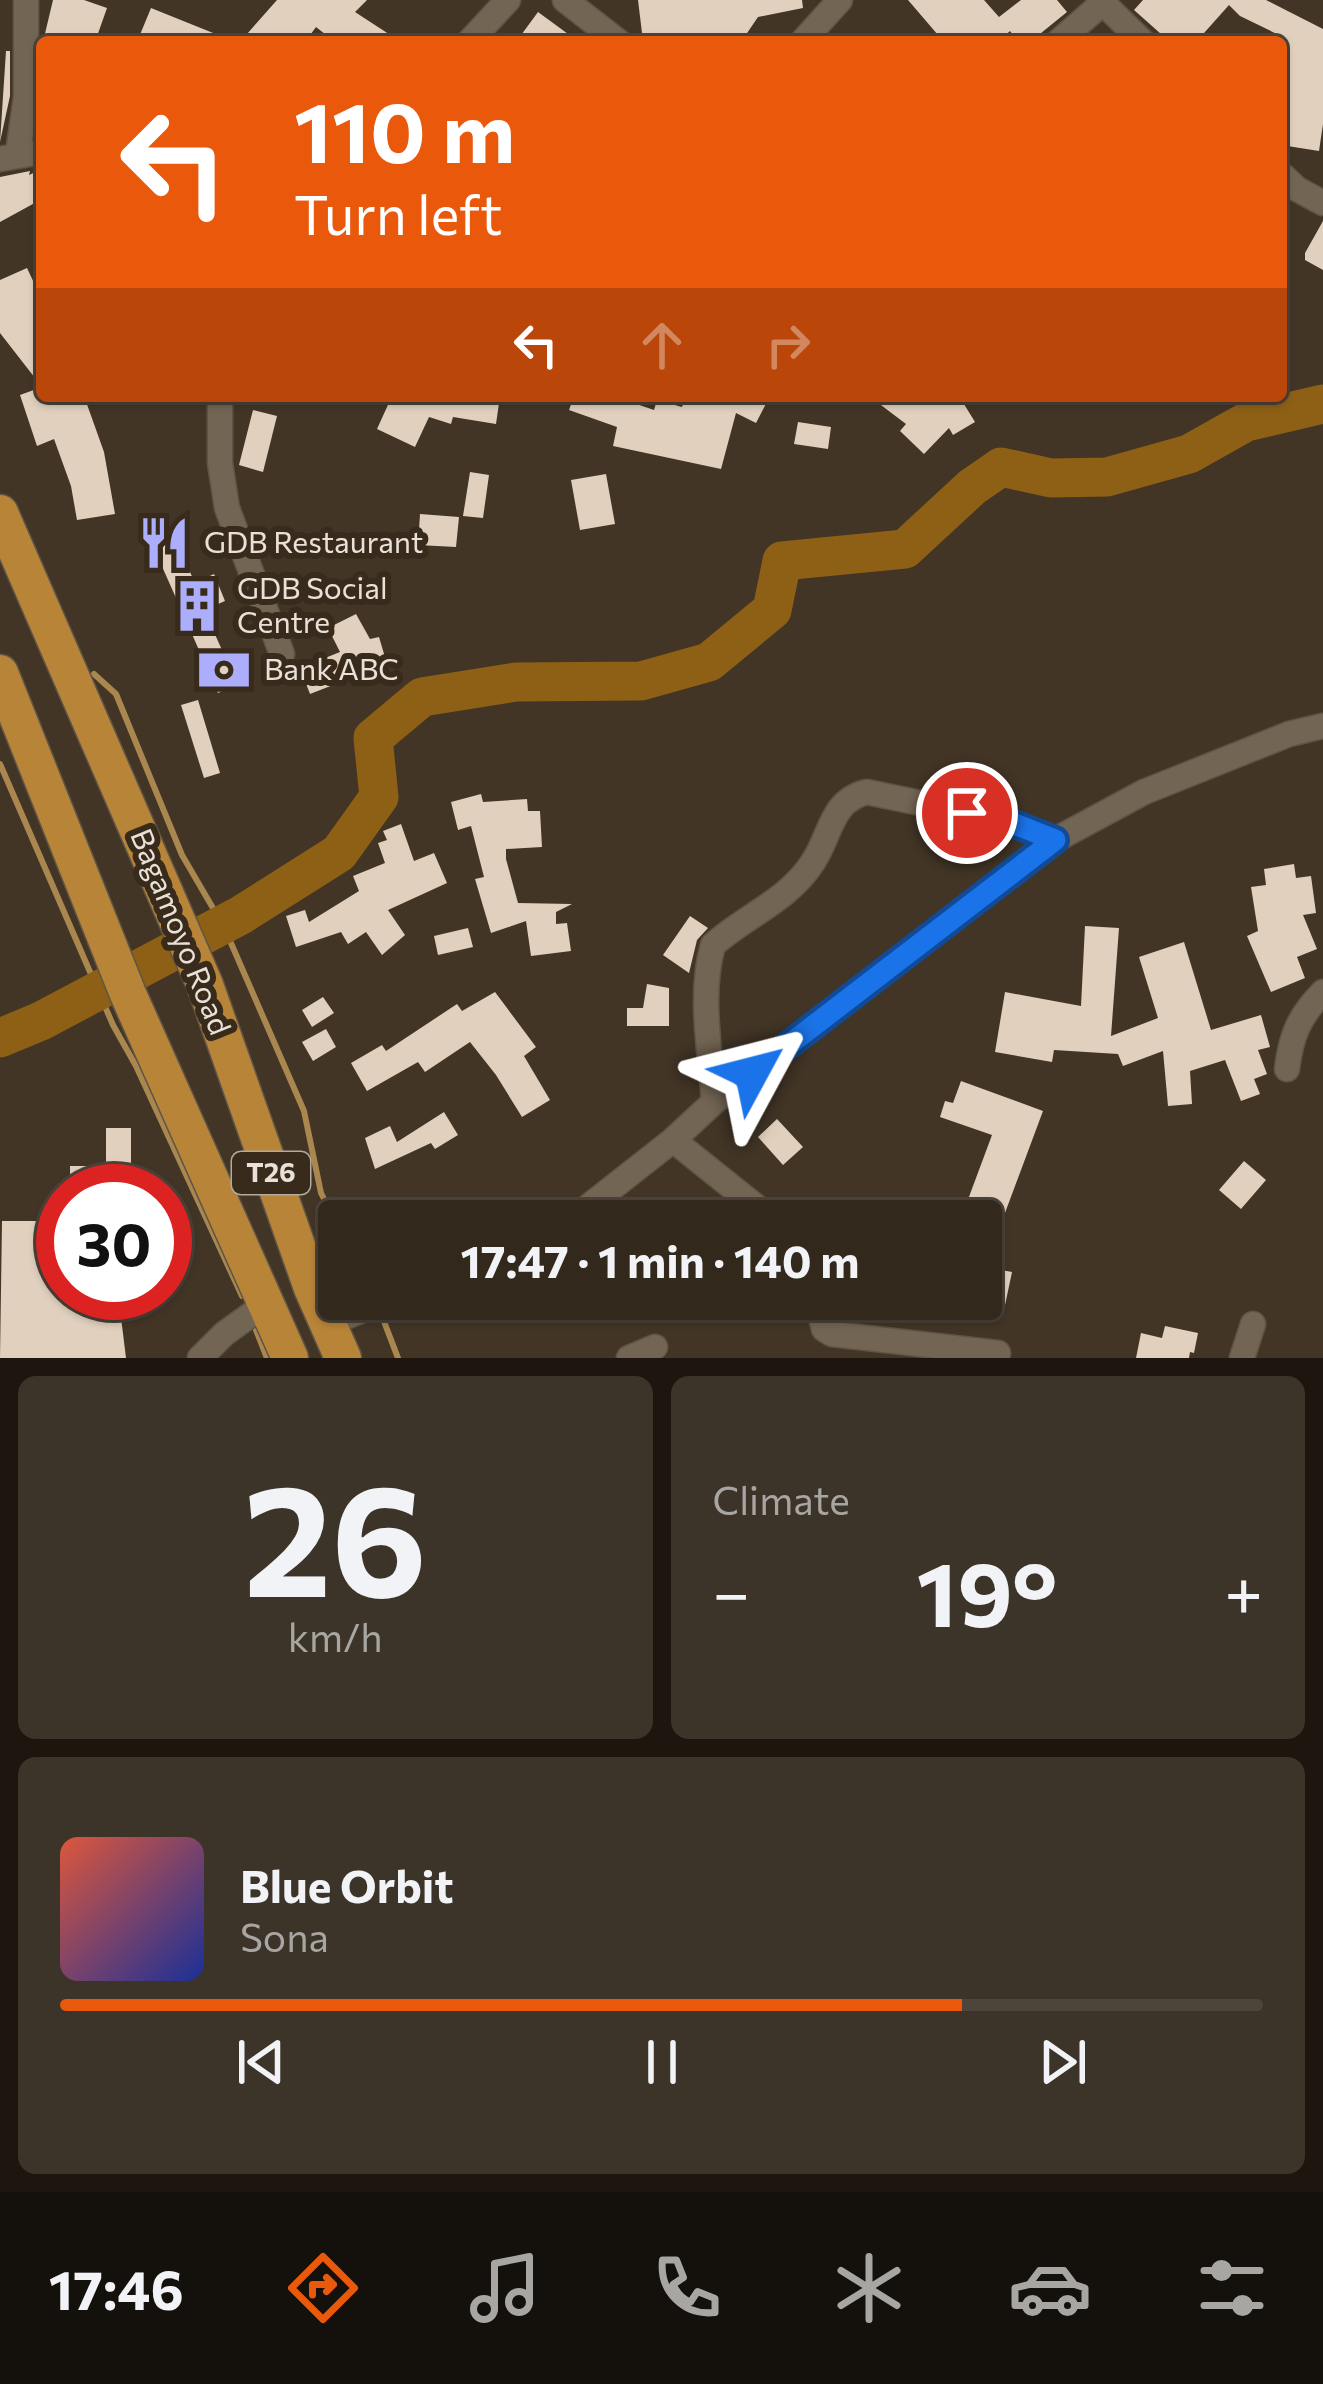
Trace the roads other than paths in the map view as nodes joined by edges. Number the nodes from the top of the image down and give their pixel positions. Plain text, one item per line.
1 (26, 0) edge
2 (508, 0) edge
3 (565, 0) edge
4 (840, 0) edge
5 (1105, 2) edge
6 (475, 36) edge
7 (611, 36) edge
8 (807, 36) edge
9 (1065, 36) edge
10 (1137, 36) edge
11 (20, 155) edge
12 (1287, 179) edge
13 (1323, 203) edge
14 (220, 402) edge
15 (0, 513) edge
16 (282, 654) dead end
17 (0, 673) edge
18 (1323, 726) edge
19 (1055, 840) junction
20 (1323, 992) edge
21 (1287, 1069) dead end
22 (714, 1102) junction
23 (673, 1140) junction
24 (597, 1200) edge
25 (748, 1200) edge
26 (268, 1303) junction
27 (338, 1320) edge
28 (822, 1320) edge
29 (330, 1323) junction
30 (1253, 1324) dead end
31 (655, 1347) dead end
32 (998, 1354) dead end
33 (200, 1358) edge
34 (290, 1358) edge
35 (343, 1358) edge
36 (629, 1358) edge
37 (1242, 1358) edge

1 - 11 street
2 - 6 street
3 - 7 street
4 - 8 street
5 - 9 street
5 - 10 street
12 - 13 street
14 - 16 street
15 - 29 highway, Bagamoyo Road / T26
17 - 26 highway, T26
18 - 19 street
19 - 22 street
19 - 22 street
20 - 21 street
22 - 23 street
23 - 24 street
23 - 25 street
26 - 33 street
26 - 34 highway, T26
27 - 29 street
28 - 32 street
29 - 35 highway, Bagamoyo Road / T26
30 - 37 street
31 - 36 street

